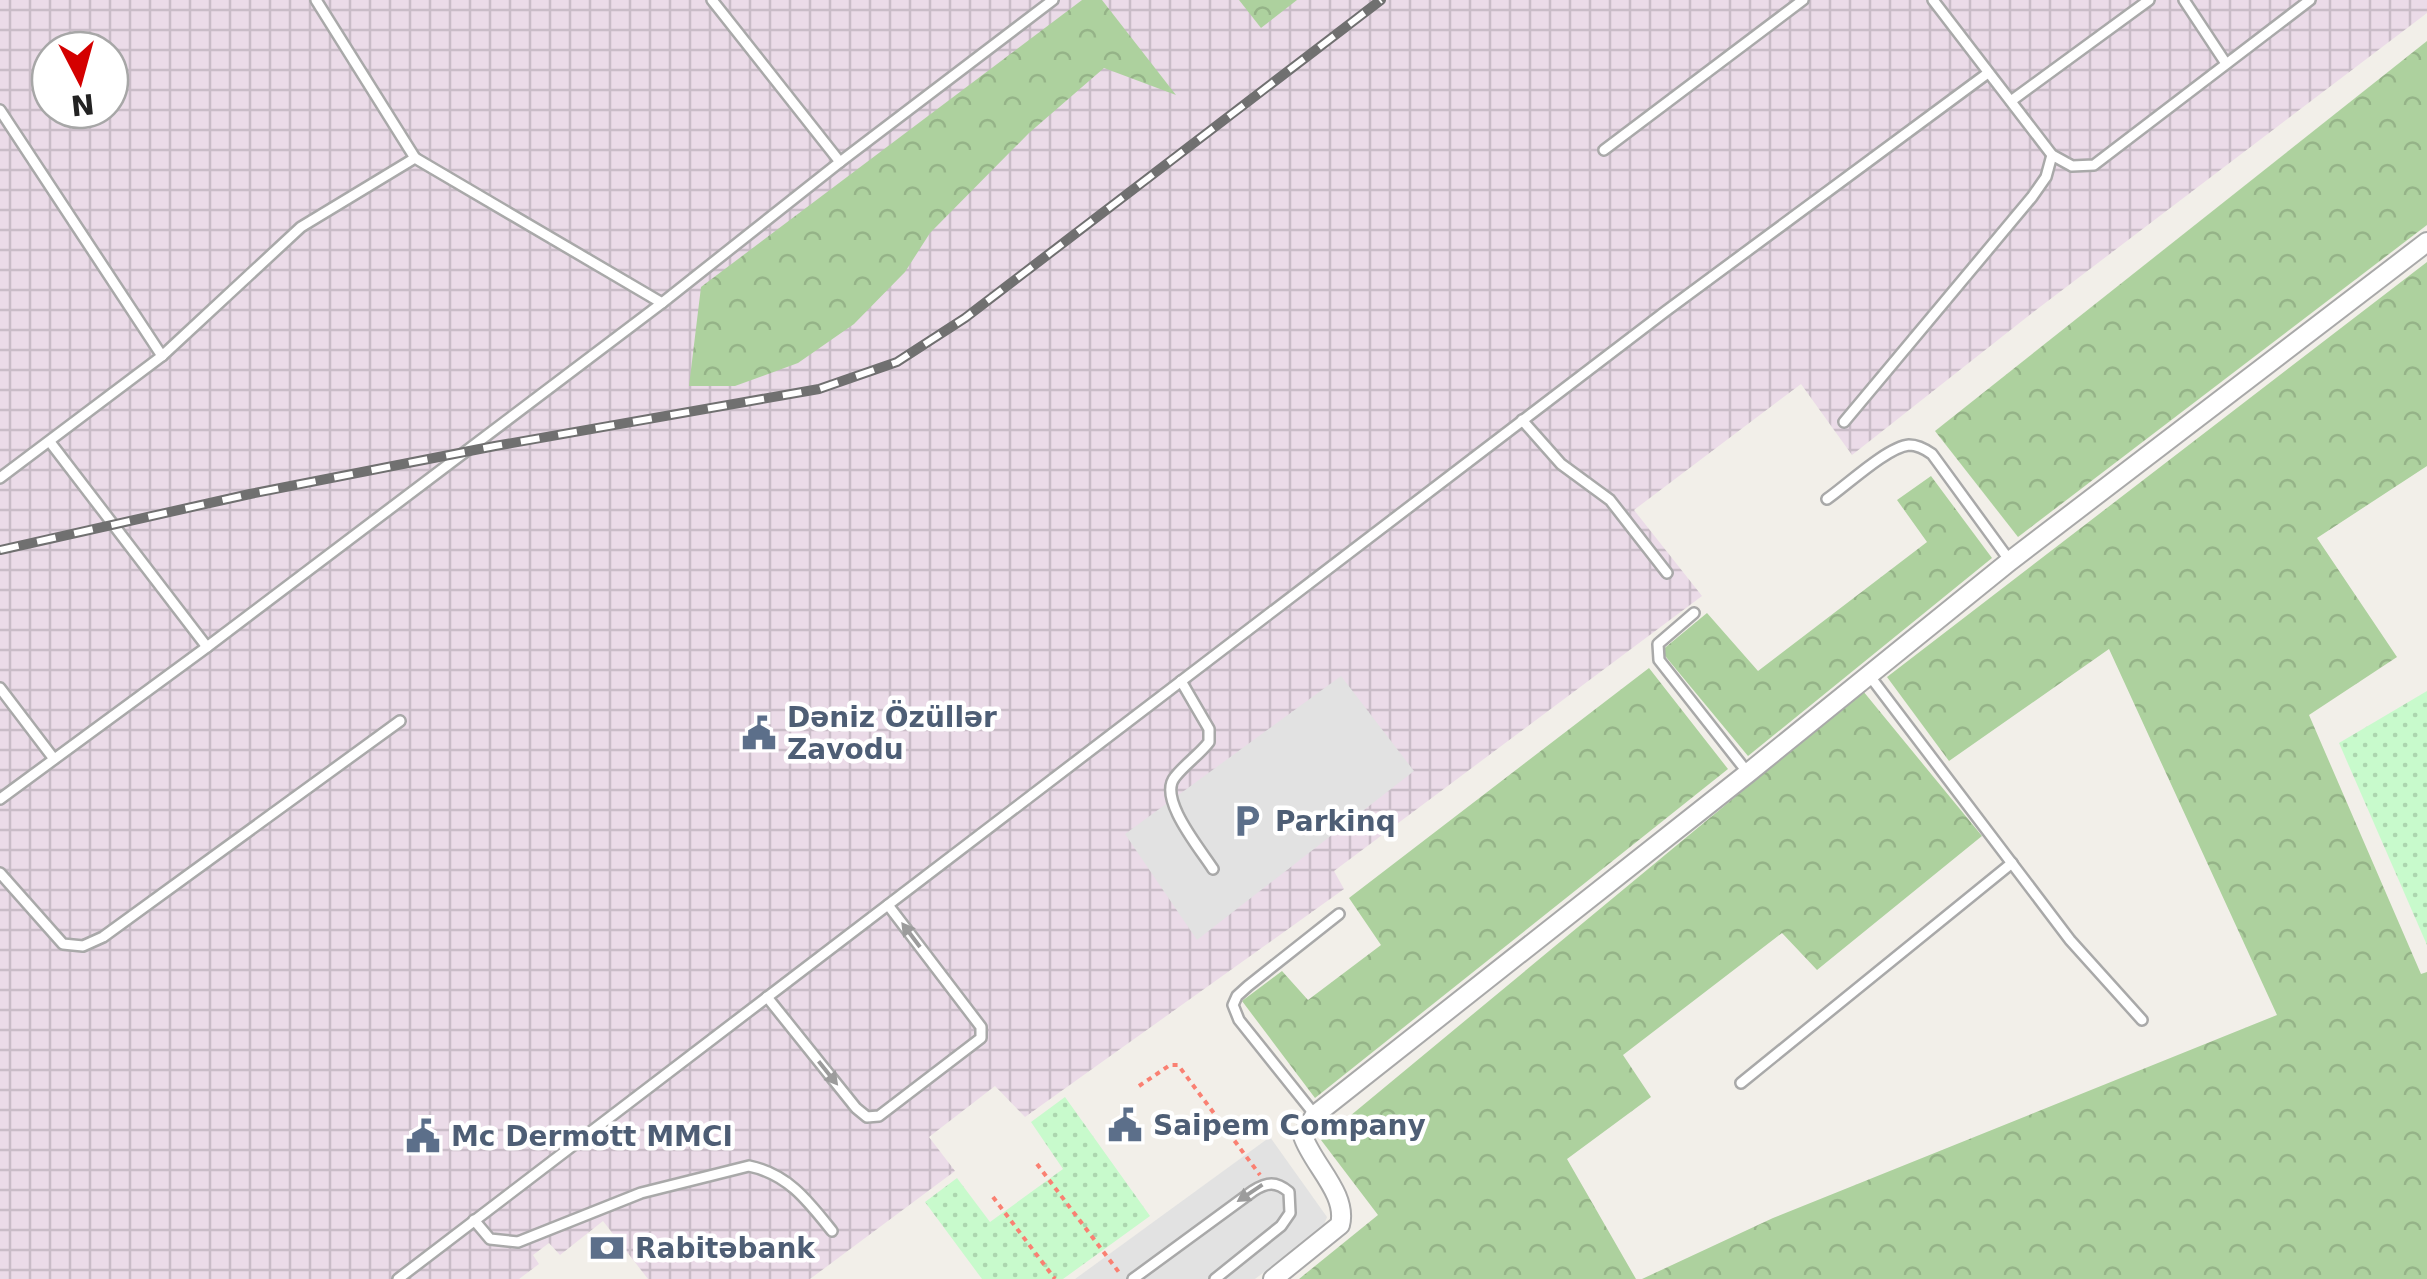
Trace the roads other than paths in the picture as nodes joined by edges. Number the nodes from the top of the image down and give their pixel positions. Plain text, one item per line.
1 (316, 0) edge
2 (712, 0) edge
3 (1053, 0) edge
4 (1803, 0) edge
5 (1949, 0) edge
6 (2149, 0) edge
7 (2184, 0) edge
8 (2310, 0) edge
9 (1936, 4) edge
10 (2225, 62) junction
11 (1988, 74) junction
12 (2011, 101) junction
13 (0, 110) edge
14 (1604, 150) dead end
15 (2052, 155) junction
16 (415, 158) junction
17 (840, 162) junction
18 (2427, 242) edge
19 (662, 303) junction
20 (162, 356) junction
21 (1522, 420) junction
22 (1844, 422) dead end
23 (50, 442) junction
24 (0, 478) edge
25 (1827, 499) dead end
26 (2010, 561) junction
27 (1667, 573) dead end
28 (1694, 613) dead end
29 (207, 647) junction
30 (1869, 675) junction
31 (1181, 681) junction
32 (0, 688) edge
33 (400, 721) dead end
34 (54, 759) junction
35 (1748, 773) junction
36 (0, 799) edge
37 (2012, 863) junction
38 (1213, 870) dead end
39 (0, 874) edge
40 (888, 905) junction
41 (1339, 914) dead end
42 (767, 997) junction
43 (2142, 1020) dead end
44 (1741, 1083) dead end
45 (1315, 1115) junction
46 (474, 1220) junction
47 (832, 1231) dead end
48 (398, 1279) edge
49 (1133, 1279) edge
50 (1214, 1279) edge
51 (1273, 1279) edge

1 - 16 lane
2 - 17 lane
3 - 17 lane
4 - 14 lane
5 - 9 lane
6 - 12 lane
7 - 10 lane
8 - 10 lane
9 - 11 lane
10 - 15 lane
11 - 12 lane
11 - 21 lane
12 - 15 lane
13 - 20 lane
15 - 22 lane
16 - 19 lane
16 - 20 lane
17 - 19 lane
18 - 26 street
19 - 29 lane
20 - 23 lane
21 - 27 lane
21 - 31 lane
23 - 24 lane
23 - 29 lane
25 - 26 lane
26 - 30 street
28 - 35 lane
29 - 34 lane
30 - 35 street
30 - 37 lane
31 - 38 lane
31 - 40 lane
32 - 34 lane
33 - 39 lane
34 - 36 lane
35 - 45 street
37 - 43 lane
37 - 44 lane
40 - 42 lane
42 -> 40 lane
41 - 45 lane
42 - 46 lane
45 - 51 street
46 - 47 lane
46 - 48 lane
50 -> 49 lane

